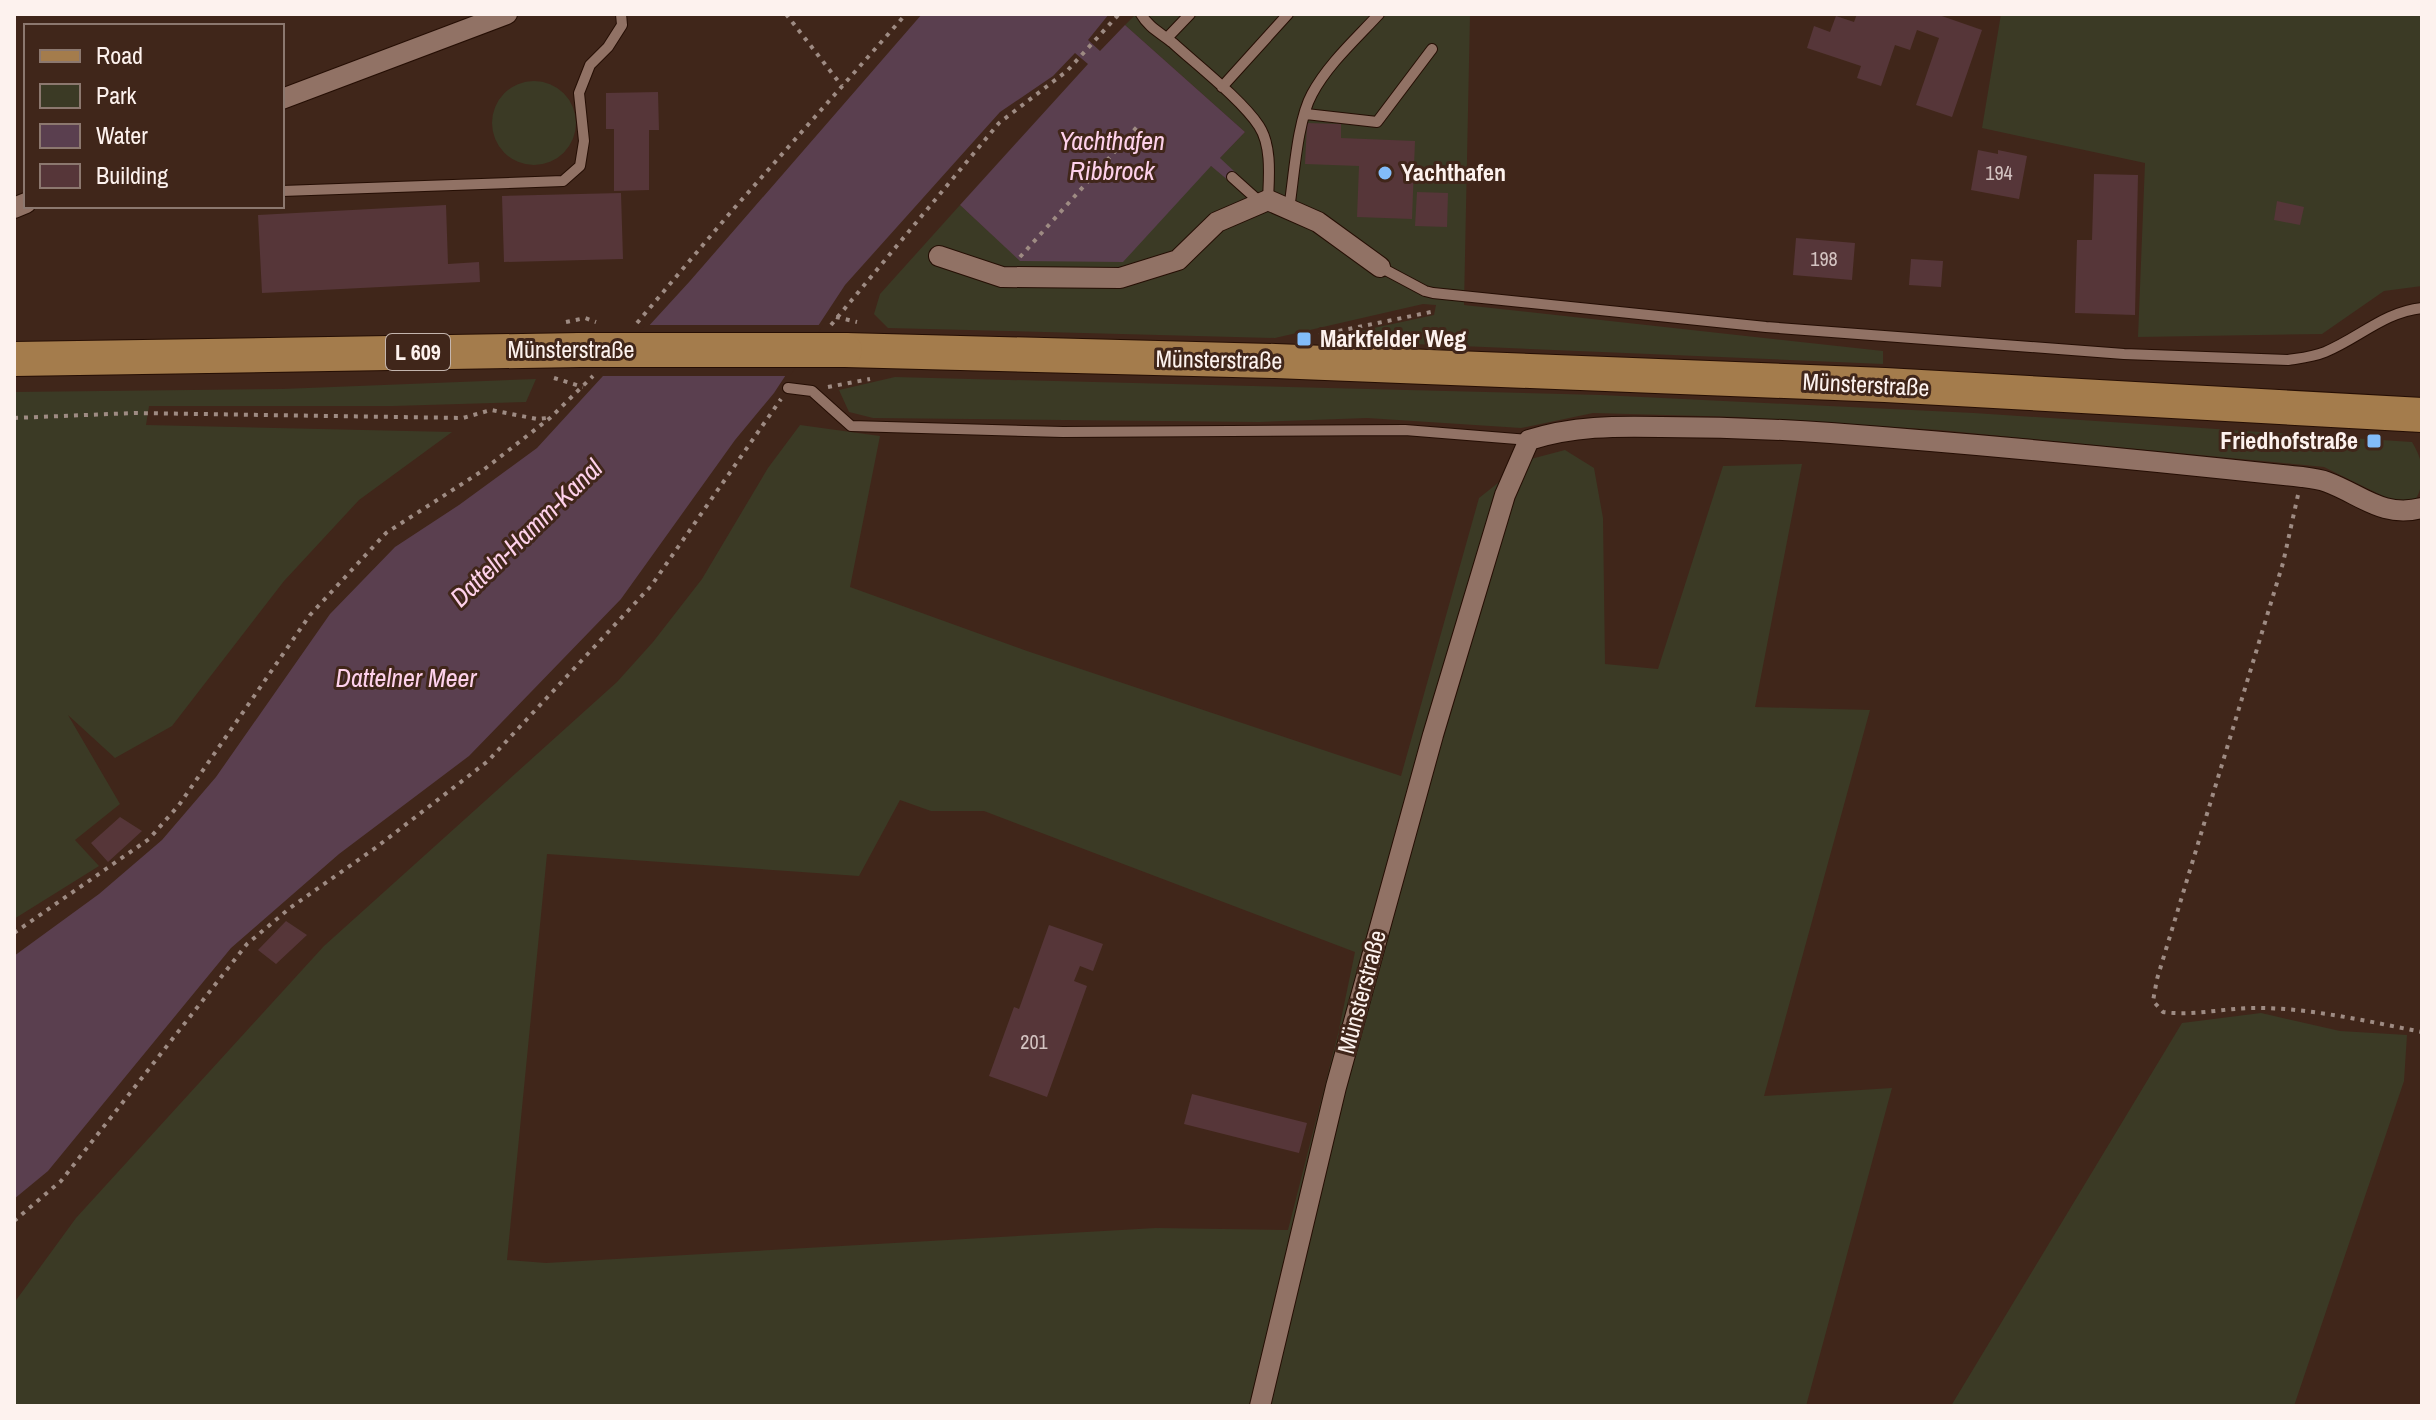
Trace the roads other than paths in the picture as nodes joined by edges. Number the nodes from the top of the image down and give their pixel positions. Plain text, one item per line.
1 (507, 14) edge
2 (621, 14) edge
3 (1141, 14) edge
4 (1190, 14) edge
5 (1288, 14) edge
6 (1379, 14) edge
7 (1167, 38) junction
8 (1432, 49) dead end
9 (1222, 87) junction
10 (284, 98) edge
11 (1306, 114) junction
12 (1232, 177) dead end
13 (284, 191) edge
14 (1265, 202) junction
15 (1289, 209) junction
16 (939, 256) dead end
17 (1380, 267) joint
18 (2422, 308) edge
19 (14, 359) edge
20 (788, 388) road end
21 (2422, 415) edge
22 (1529, 440) junction
23 (2422, 508) edge
24 (1260, 1406) edge

1 - 10 street
2 - 13 lane
3 - 7 lane
4 - 7 lane
5 - 9 lane
6 - 11 lane
7 - 9 lane
8 - 11 lane
9 - 14 lane
11 - 15 lane
12 - 14 lane
14 - 15 street
14 - 16 street
15 - 17 street
17 - 18 lane, Münsterstraße
19 - 21 main road, Münsterstraße / L 609, bridge
20 - 22 lane
22 - 23 street, Münsterstraße
22 - 24 street, Münsterstraße

